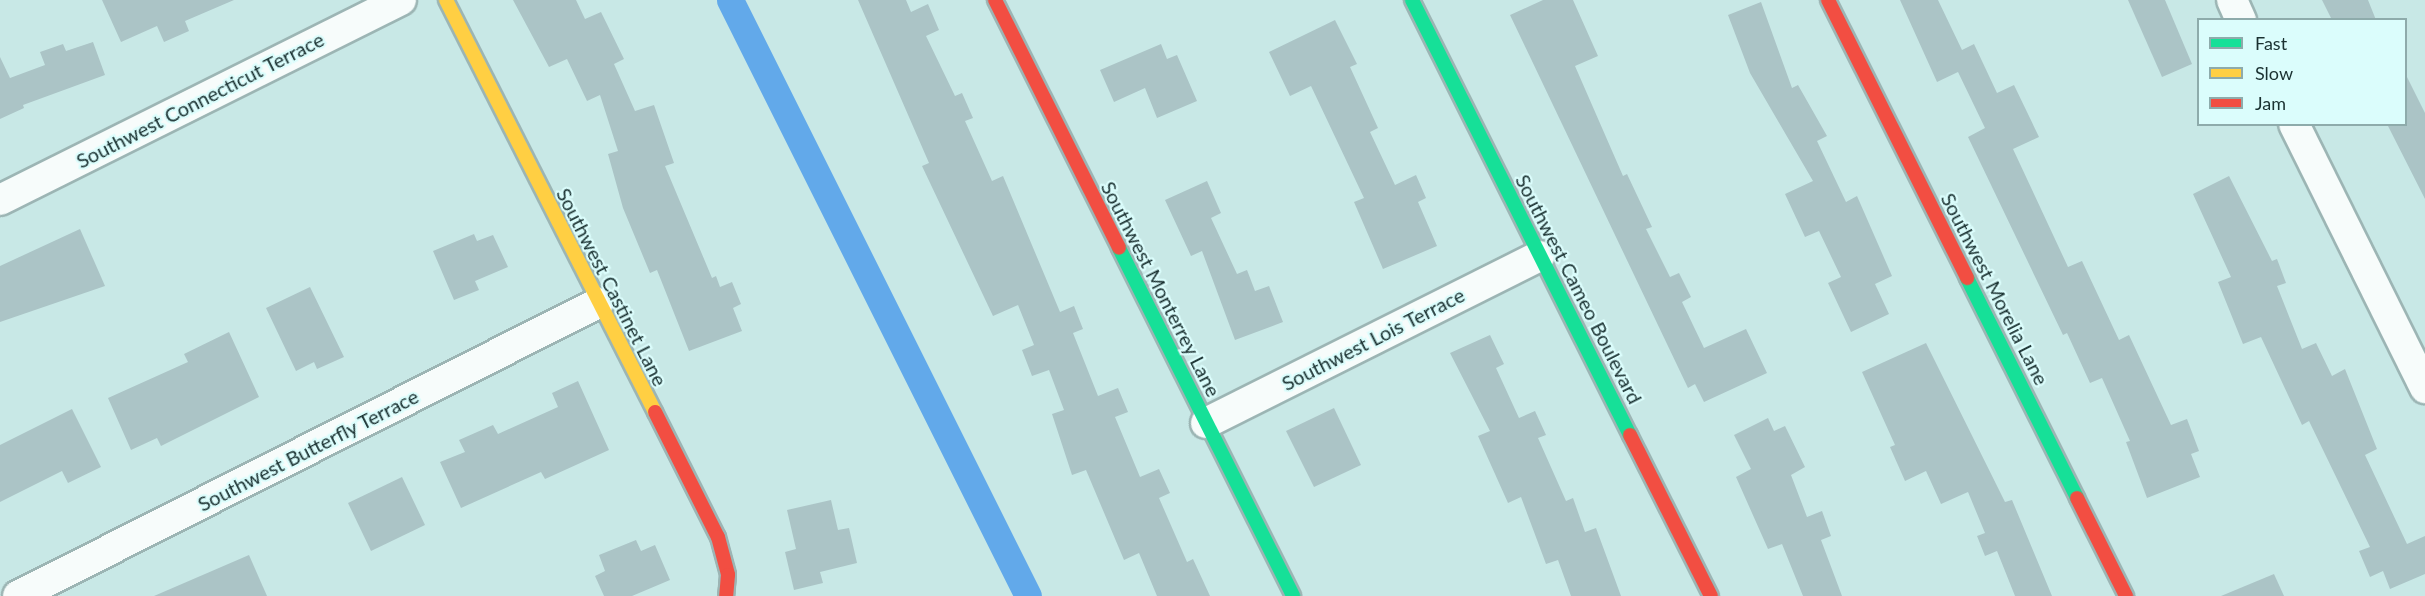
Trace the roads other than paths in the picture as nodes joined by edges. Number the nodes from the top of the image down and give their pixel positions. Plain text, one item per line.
1 (401, 0) edge
2 (446, 0) edge
3 (995, 0) edge
4 (1412, 0) edge
5 (1828, 0) edge
6 (2232, 0) edge
7 (2240, 18) edge
8 (2295, 126) edge
9 (0, 200) edge
10 (1540, 256) junction
11 (598, 303) junction
12 (2425, 388) edge
13 (1206, 423) junction
14 (18, 596) edge
15 (726, 596) edge
16 (1293, 596) edge
17 (1711, 596) edge
18 (2126, 596) edge

1 - 9 street, Southwest Connecticut Terrace
2 - 11 street, Southwest Castinet Lane
3 - 13 street, Southwest Monterrey Lane
4 - 10 street, Southwest Cameo Boulevard
5 - 18 street, Southwest Morelia Lane
6 - 7 street
8 - 12 street
10 - 13 street, Southwest Lois Terrace
10 - 17 street, Southwest Cameo Boulevard
11 - 14 street, Southwest Butterfly Terrace
11 - 15 street, Southwest Castinet Lane
13 - 16 street, Southwest Monterrey Lane

